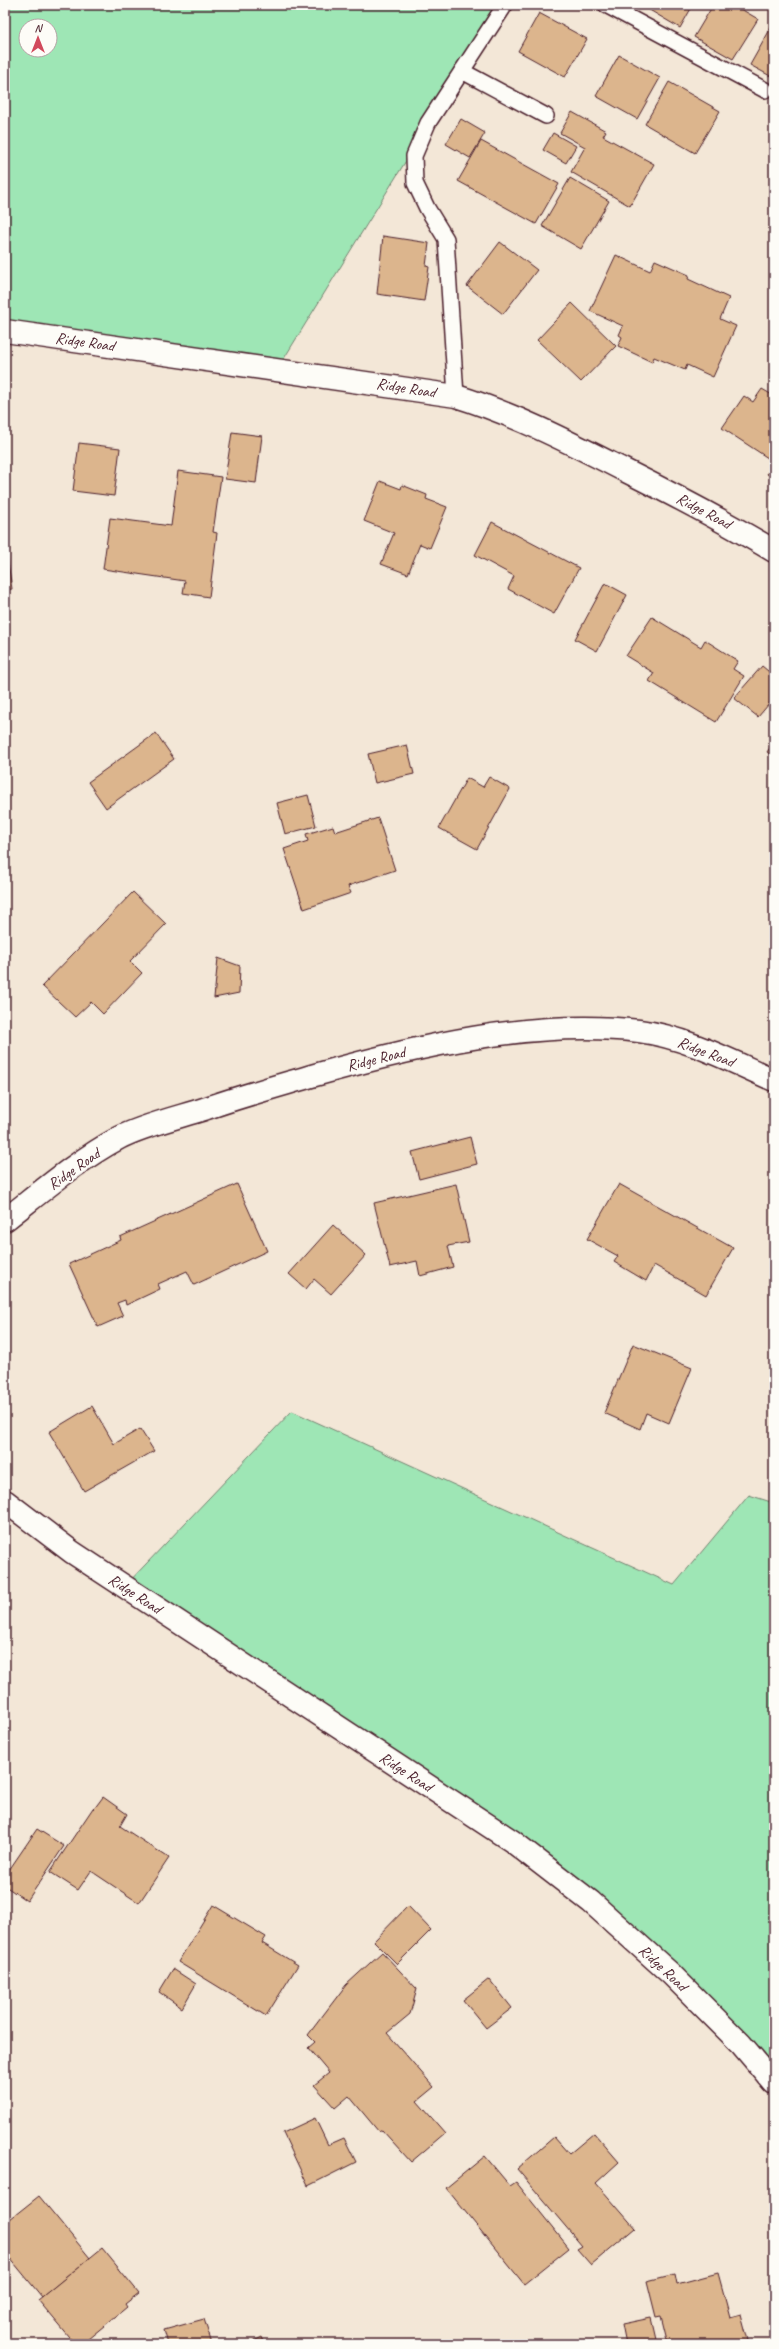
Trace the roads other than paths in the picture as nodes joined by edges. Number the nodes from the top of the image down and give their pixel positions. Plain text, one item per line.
1 (505, 5) edge
2 (606, 5) edge
3 (462, 71) junction
4 (765, 90) dead end
5 (546, 116) dead end
6 (5, 331) edge
7 (456, 396) junction
8 (774, 551) edge
9 (774, 1080) edge
10 (5, 1220) edge
11 (5, 1501) edge
12 (774, 2083) edge

1 - 3 lane
2 - 4 lane
3 - 5 lane
3 - 7 lane
6 - 7 street, Ridge Road
7 - 8 street, Ridge Road
9 - 10 street, Ridge Road
11 - 12 street, Ridge Road

